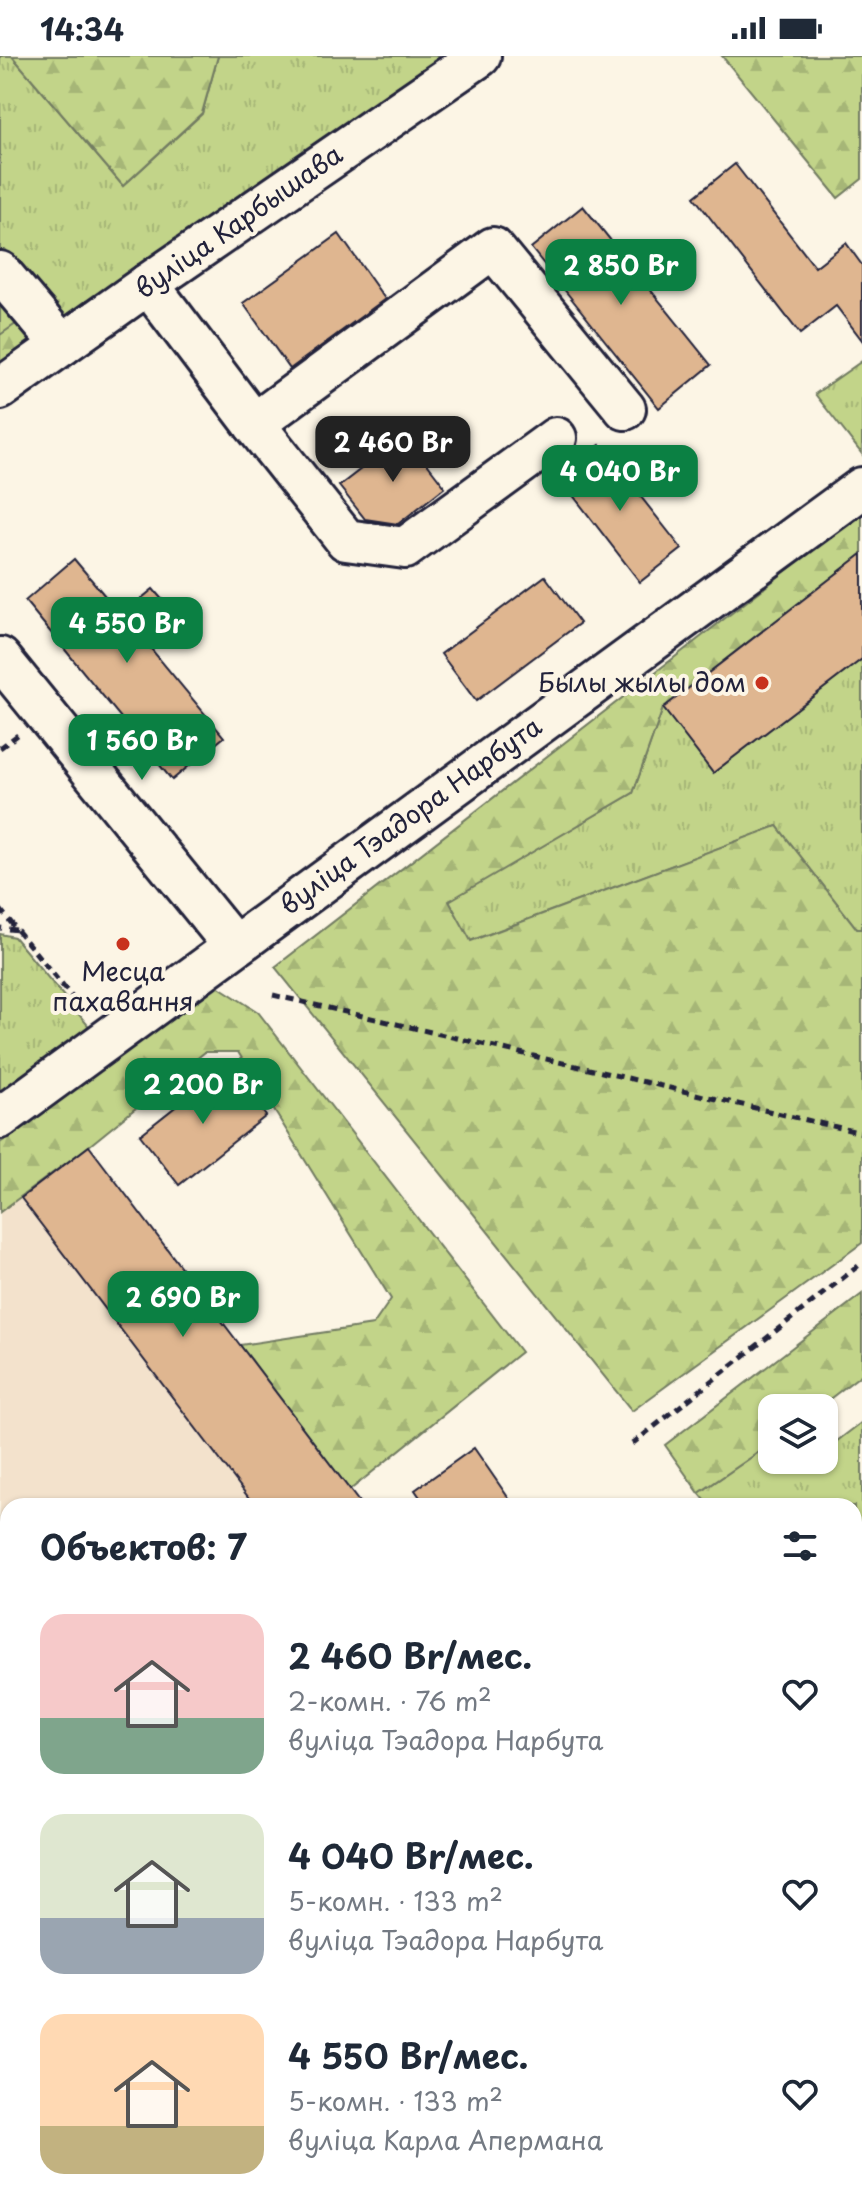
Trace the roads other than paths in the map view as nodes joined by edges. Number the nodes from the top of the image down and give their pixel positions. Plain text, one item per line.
1 (480, 56) edge
2 (0, 272) edge
3 (148, 284) junction
4 (62, 345) junction
5 (0, 389) edge
6 (625, 409) dead end
7 (254, 424) junction
8 (556, 438) dead end
9 (862, 488) edge
10 (0, 658) edge
11 (234, 946) junction
12 (0, 1118) edge

1 - 3 street, вуліца Карбышава
2 - 4 street
3 - 4 street, вуліца Карбышава
3 - 7 street
4 - 5 street, вуліца Карбышава
6 - 7 street
7 - 8 street
9 - 11 street, вуліца Тэадора Нарбута
10 - 11 street
11 - 12 street, вуліца Тэадора Нарбута

